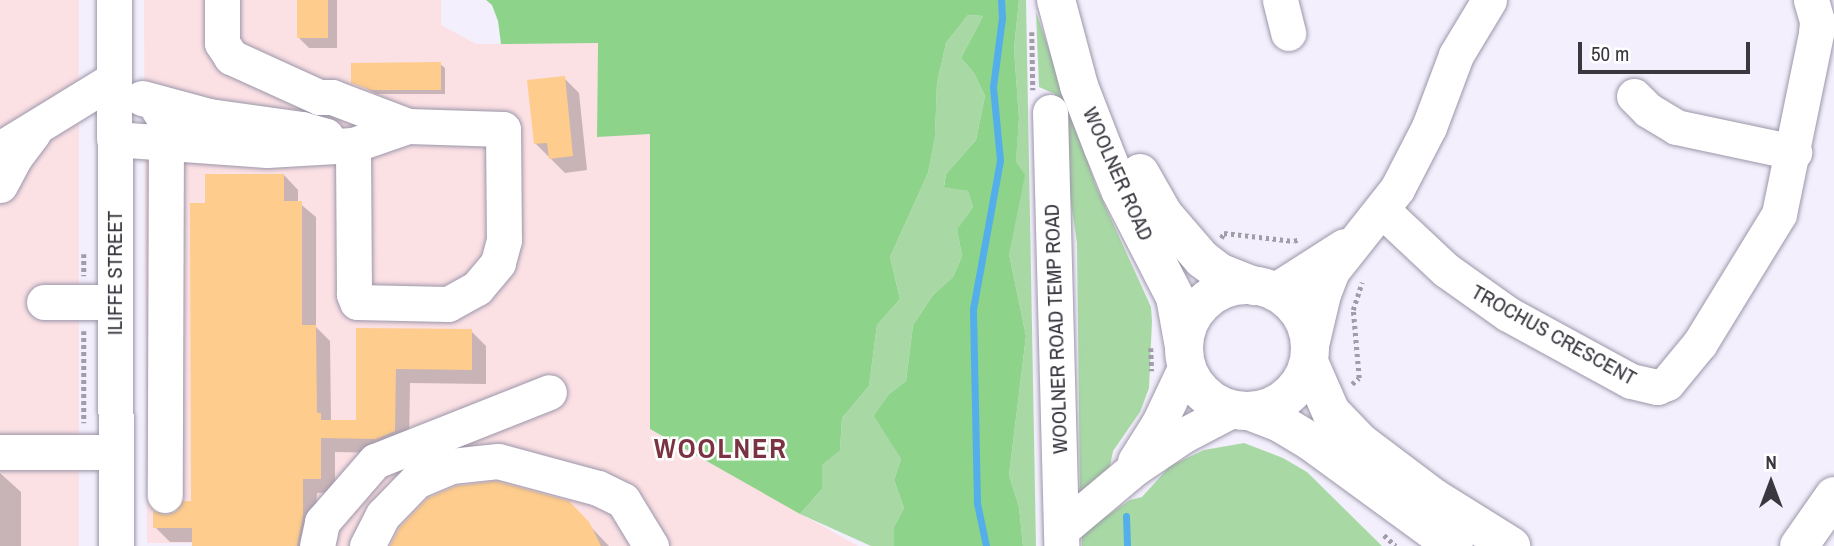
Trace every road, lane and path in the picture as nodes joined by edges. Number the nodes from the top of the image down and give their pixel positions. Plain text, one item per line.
1 (114, 0) edge
2 (222, 0) edge
3 (1078, 0) edge
4 (1489, 0) edge
5 (1811, 0) edge
6 (1044, 13) edge
7 (114, 84) junction
8 (1634, 96) dead end
9 (318, 97) junction
10 (155, 102) junction
11 (1042, 108) joint
12 (46, 121) junction
13 (408, 126) junction
14 (114, 139) junction
15 (165, 141) junction
16 (330, 142) junction
17 (0, 149) edge
18 (1794, 152) junction
19 (0, 185) edge
20 (1374, 219) junction
21 (1311, 235) dead end
22 (1202, 259) junction
23 (1365, 273) dead end
24 (1264, 289) junction
25 (44, 302) dead end
26 (115, 302) junction
27 (1310, 355) junction
28 (1185, 357) junction
29 (549, 392) dead end
30 (1328, 407) junction
31 (1240, 410) junction
32 (0, 452) edge
33 (116, 452) junction
34 (1112, 487) junction
35 (165, 495) dead end
36 (1834, 496) edge
37 (1061, 538) edge
38 (116, 546) edge
39 (317, 546) edge
40 (367, 546) edge
41 (651, 546) edge
42 (1454, 546) edge
43 (1511, 546) edge
44 (1799, 546) edge

1 - 7 street, ILIFFE STREET
2 - 9 street
3 - 22 main road, WOOLNER ROAD
4 - 20 street
5 - 18 street, TROCHUS CRESCENT
6 - 11 path
6 - 28 main road, WOOLNER ROAD
7 - 10 street
7 - 12 street
7 - 14 street, ILIFFE STREET
8 - 18 street
9 - 13 street
9 - 16 street
10 - 15 street
10 - 16 street
11 - 37 street, WOOLNER ROAD TEMP ROAD
12 - 17 street
12 - 19 street
13 - 16 street
13 - 16 street
14 - 15 street
14 - 26 street, ILIFFE STREET
15 - 16 street
15 - 35 street
18 - 20 street, TROCHUS CRESCENT
20 - 24 street
20 - 27 street
21 - 22 path
22 - 24 main road, WOOLNER ROAD
23 - 30 path
24 - 27 main road
24 - 28 main road
25 - 26 street
26 - 33 street, ILIFFE STREET
27 - 30 main road
27 - 31 main road
28 - 31 main road
28 - 34 street
29 - 39 street
30 - 43 main road
31 - 34 street
31 - 42 main road
32 - 33 street
33 - 38 street, ILIFFE STREET
34 - 37 street
36 - 44 main road
40 - 41 street

